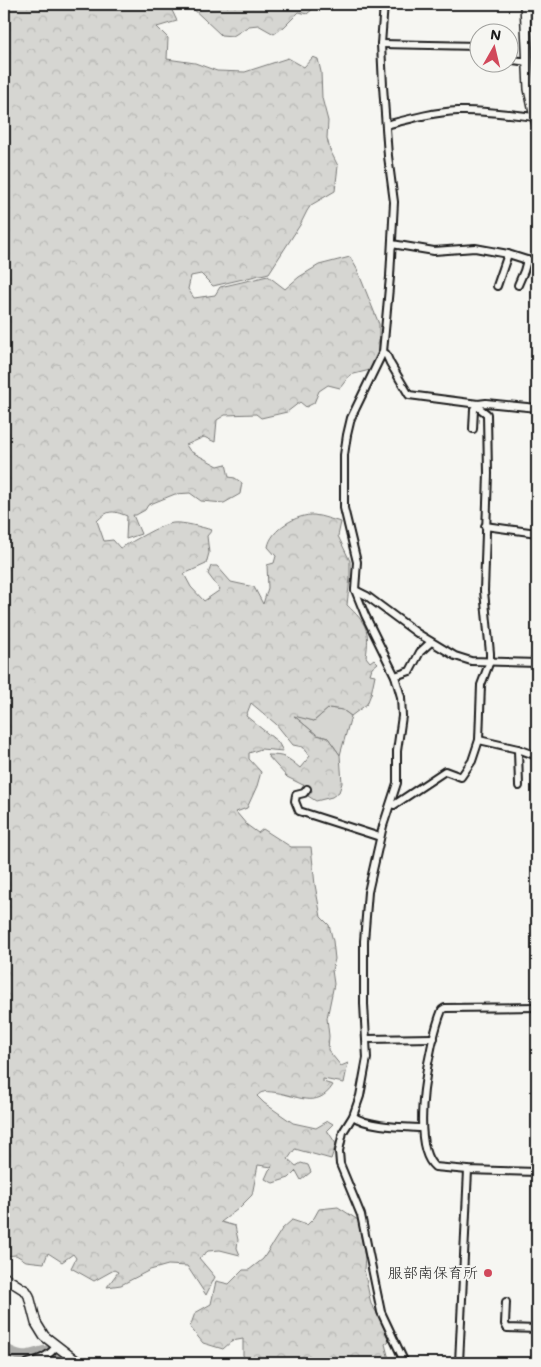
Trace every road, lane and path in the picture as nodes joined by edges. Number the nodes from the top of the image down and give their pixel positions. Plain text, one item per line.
1 (384, 4) edge
2 (525, 4) edge
3 (382, 44) junction
4 (468, 46) edge
5 (518, 61) edge
6 (528, 62) junction
7 (536, 121) edge
8 (386, 125) junction
9 (392, 244) junction
10 (508, 254) junction
11 (527, 260) junction
12 (537, 261) edge
13 (518, 285) dead end
14 (497, 286) dead end
15 (383, 352) junction
16 (478, 404) junction
17 (537, 408) edge
18 (473, 429) dead end
19 (486, 526) junction
20 (537, 533) edge
21 (355, 590) junction
22 (431, 642) junction
23 (490, 661) junction
24 (537, 663) edge
25 (395, 676) junction
26 (479, 740) junction
27 (518, 749) junction
28 (537, 756) edge
29 (519, 786) dead end
30 (307, 789) dead end
31 (391, 804) junction
32 (380, 837) junction
33 (537, 1007) edge
34 (434, 1038) junction
35 (366, 1039) junction
36 (353, 1116) junction
37 (422, 1128) junction
38 (468, 1170) junction
39 (537, 1172) edge
40 (4, 1277) edge
41 (506, 1302) dead end
42 (537, 1329) edge
43 (56, 1346) junction
44 (28, 1363) edge
45 (78, 1363) edge
46 (405, 1363) edge
47 (459, 1363) edge

1 - 3 street
2 - 6 main road
3 - 4 street
3 - 8 street
5 - 6 street
6 - 7 main road
7 - 8 street
8 - 9 street
9 - 10 street
9 - 15 street
10 - 11 street
10 - 14 street
11 - 12 street
11 - 13 street
15 - 16 street
15 - 21 street
16 - 17 street
16 - 18 street
16 - 19 street
19 - 20 street
19 - 23 street
21 - 22 street
21 - 25 street
22 - 23 street
22 - 25 street
23 - 24 street
23 - 26 street
25 - 31 street
26 - 27 street
26 - 31 street
27 - 28 street
27 - 29 street
30 - 32 street
31 - 32 street
32 - 35 street
33 - 34 street
34 - 35 street
34 - 37 street
35 - 36 street
36 - 37 street
36 - 46 street
37 - 38 street
38 - 39 street
38 - 47 street
40 - 43 main road
41 - 42 street
43 - 44 street
43 - 45 main road

